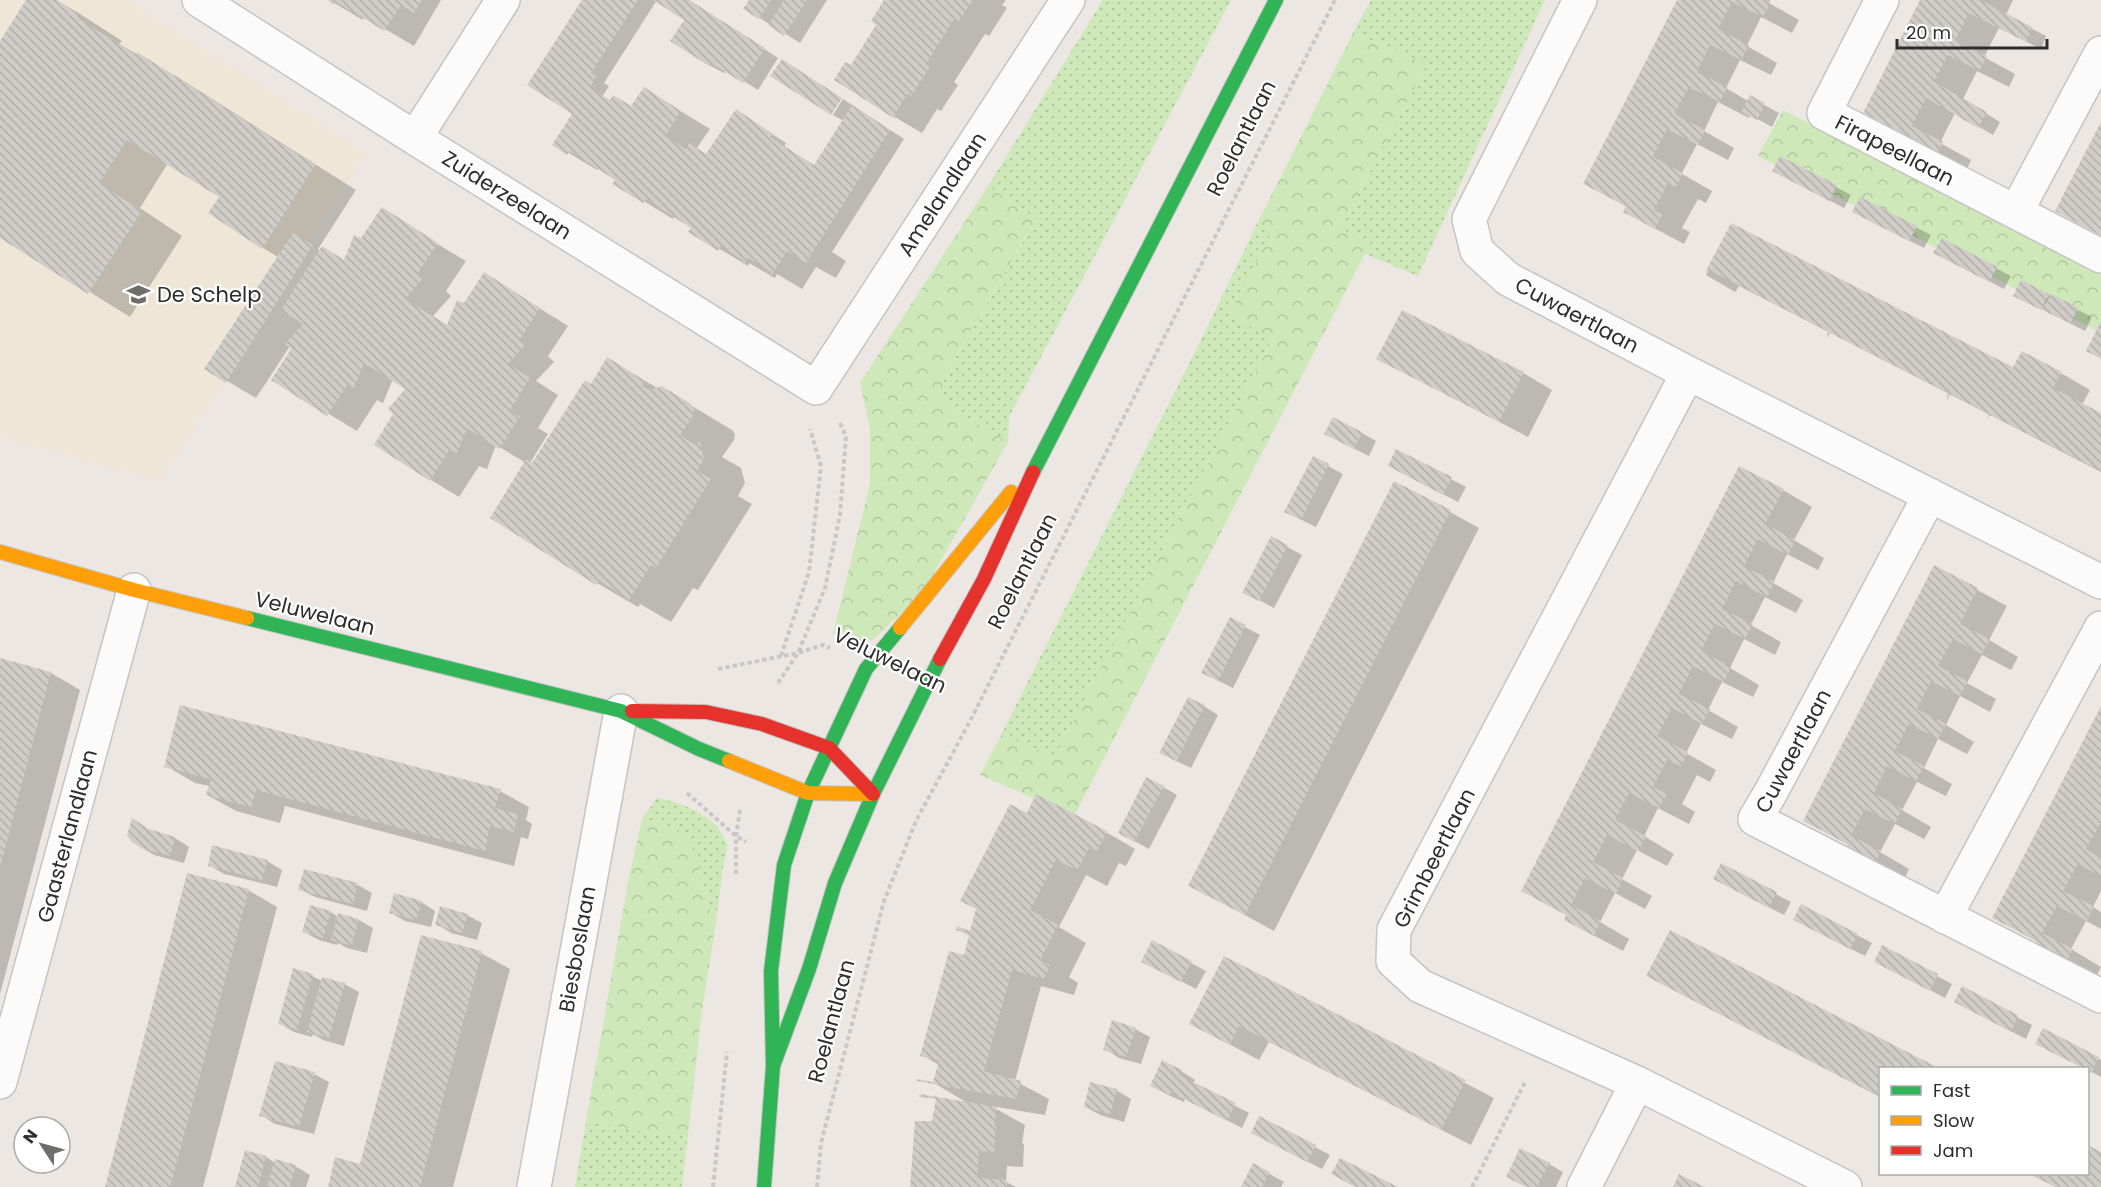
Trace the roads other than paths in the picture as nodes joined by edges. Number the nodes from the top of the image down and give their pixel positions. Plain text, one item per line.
1 (199, 0) edge
2 (503, 0) edge
3 (1068, 0) edge
4 (1276, 0) edge
5 (1580, 0) edge
6 (1882, 0) edge
7 (2101, 53) edge
8 (415, 138) junction
9 (2016, 212) junction
10 (2101, 256) edge
11 (1688, 373) junction
12 (805, 381) joint
13 (1041, 455) junction
14 (1930, 495) junction
15 (0, 552) edge
16 (2101, 582) edge
17 (134, 590) junction
18 (2101, 628) edge
19 (621, 711) junction
20 (830, 748) junction
21 (808, 793) junction
22 (873, 794) junction
23 (1945, 917) junction
24 (2101, 996) edge
25 (773, 1066) junction
26 (1, 1076) edge
27 (1637, 1083) junction
28 (534, 1187) edge
29 (764, 1187) edge
30 (1584, 1187) edge
31 (1845, 1187) edge

1 - 8 street, Zuiderzeelaan
2 - 8 street
3 - 12 street, Amelandlaan
4 - 13 main road, Roelantlaan
5 - 11 street, Cuwaertlaan
6 - 9 street, Firapeellaan
7 - 9 street
8 - 12 street, Zuiderzeelaan
9 - 10 street, Firapeellaan
11 - 14 street, Cuwaertlaan
11 - 27 street, Grimbeertlaan
13 - 20 main road, Roelantlaan
13 - 22 main road, Roelantlaan
14 - 16 street, Cuwaertlaan
14 - 23 street, Cuwaertlaan
15 - 17 main road, Veluwelaan
17 - 19 main road, Veluwelaan
17 - 26 street, Gaasterlandlaan
18 - 23 street
19 - 20 main road, Veluwelaan
19 - 21 main road, Veluwelaan
19 - 28 street, Biesboslaan
20 - 21 main road, Roelantlaan
20 - 22 main road, Veluwelaan
21 - 22 main road, Veluwelaan
21 - 25 main road, Roelantlaan
22 - 25 main road, Roelantlaan
23 - 24 street, Cuwaertlaan
25 - 29 main road, Roelantlaan
27 - 30 street
27 - 31 street, Grimbeertlaan

